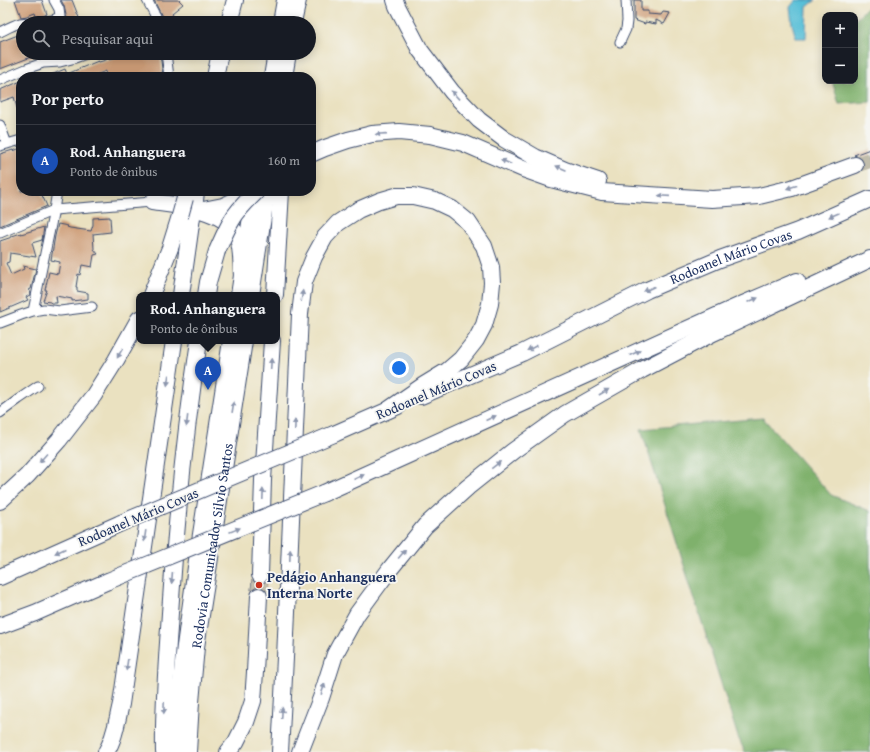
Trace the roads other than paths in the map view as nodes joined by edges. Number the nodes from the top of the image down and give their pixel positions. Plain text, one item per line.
1 (54, 0) edge
2 (147, 0) edge
3 (235, 0) edge
4 (285, 0) edge
5 (300, 0) edge
6 (395, 0) edge
7 (626, 0) edge
8 (60, 16) edge
9 (155, 16) edge
10 (231, 16) edge
11 (282, 16) edge
12 (295, 16) edge
13 (299, 16) edge
14 (16, 25) edge
15 (0, 32) edge
16 (620, 42) dead end
17 (68, 60) edge
18 (167, 60) edge
19 (219, 60) edge
20 (275, 60) edge
21 (287, 60) edge
22 (294, 60) edge
23 (19, 72) edge
24 (168, 72) edge
25 (216, 72) edge
26 (273, 72) edge
27 (285, 72) edge
28 (293, 72) edge
29 (16, 73) edge
30 (0, 80) edge
31 (0, 125) edge
32 (16, 141) edge
33 (3, 145) edge
34 (316, 152) edge
35 (855, 165) tunnel mouth
36 (638, 194) junction
37 (56, 196) edge
38 (153, 196) edge
39 (238, 196) edge
40 (251, 196) edge
41 (255, 196) edge
42 (266, 196) edge
43 (281, 196) edge
44 (870, 200) edge
45 (191, 203) edge
46 (54, 210) junction
47 (0, 233) edge
48 (870, 250) edge
49 (870, 258) edge
50 (242, 276) junction
51 (152, 292) edge
52 (181, 292) edge
53 (206, 292) edge
54 (239, 292) edge
55 (251, 292) edge
56 (275, 292) edge
57 (92, 307) dead end
58 (33, 311) junction
59 (0, 323) edge
60 (136, 324) edge
61 (174, 344) edge
62 (198, 344) edge
63 (231, 344) edge
64 (244, 344) edge
65 (272, 344) edge
66 (38, 386) dead end
67 (388, 410) junction
68 (0, 413) edge
69 (0, 502) edge
70 (260, 575) tunnel mouth
71 (0, 577) edge
72 (259, 596) tunnel mouth
73 (35, 613) junction
74 (0, 626) edge
75 (0, 632) edge
76 (106, 752) edge
77 (164, 752) edge
78 (176, 752) edge
79 (188, 752) edge
80 (228, 752) edge
81 (280, 752) edge
82 (300, 752) edge

1 - 8 street
2 - 9 street
3 - 10 highway
4 - 11 highway
5 - 12 highway
5 - 13 highway
36 -> 6 highway
7 - 16 street
14 - 15 street
17 - 23 street
18 - 24 street
19 - 25 highway
20 - 26 highway
21 - 27 highway
22 - 28 highway
29 - 30 street
31 - 33 street
32 - 33 street
36 -> 34 highway
35 -> 36 highway
37 - 46 street
38 - 45 highway
38 - 46 street
39 - 45 highway
40 - 53 highway, bridge
41 - 50 highway
42 - 55 highway
43 - 56 highway
44 -> 67 highway, Rodoanel Mário Covas
45 - 50 highway
45 - 51 highway
45 - 52 highway
46 - 47 street
46 - 58 street
73 -> 48 highway, bridge
82 -> 49 highway
50 - 54 highway
57 - 58 street
58 - 59 street
60 -> 69 highway
61 -> 76 highway
62 -> 77 highway
63 - 78 highway, Rodovia Comunicador Silvio Santos
79 -> 64 highway, Rodovia Comunicador Silvio Santos
70 -> 65 highway
66 - 68 street
67 -> 71 highway, Rodoanel Mário Covas, bridge
81 -> 67 highway
72 - 80 highway
73 - 74 highway
73 - 75 highway

